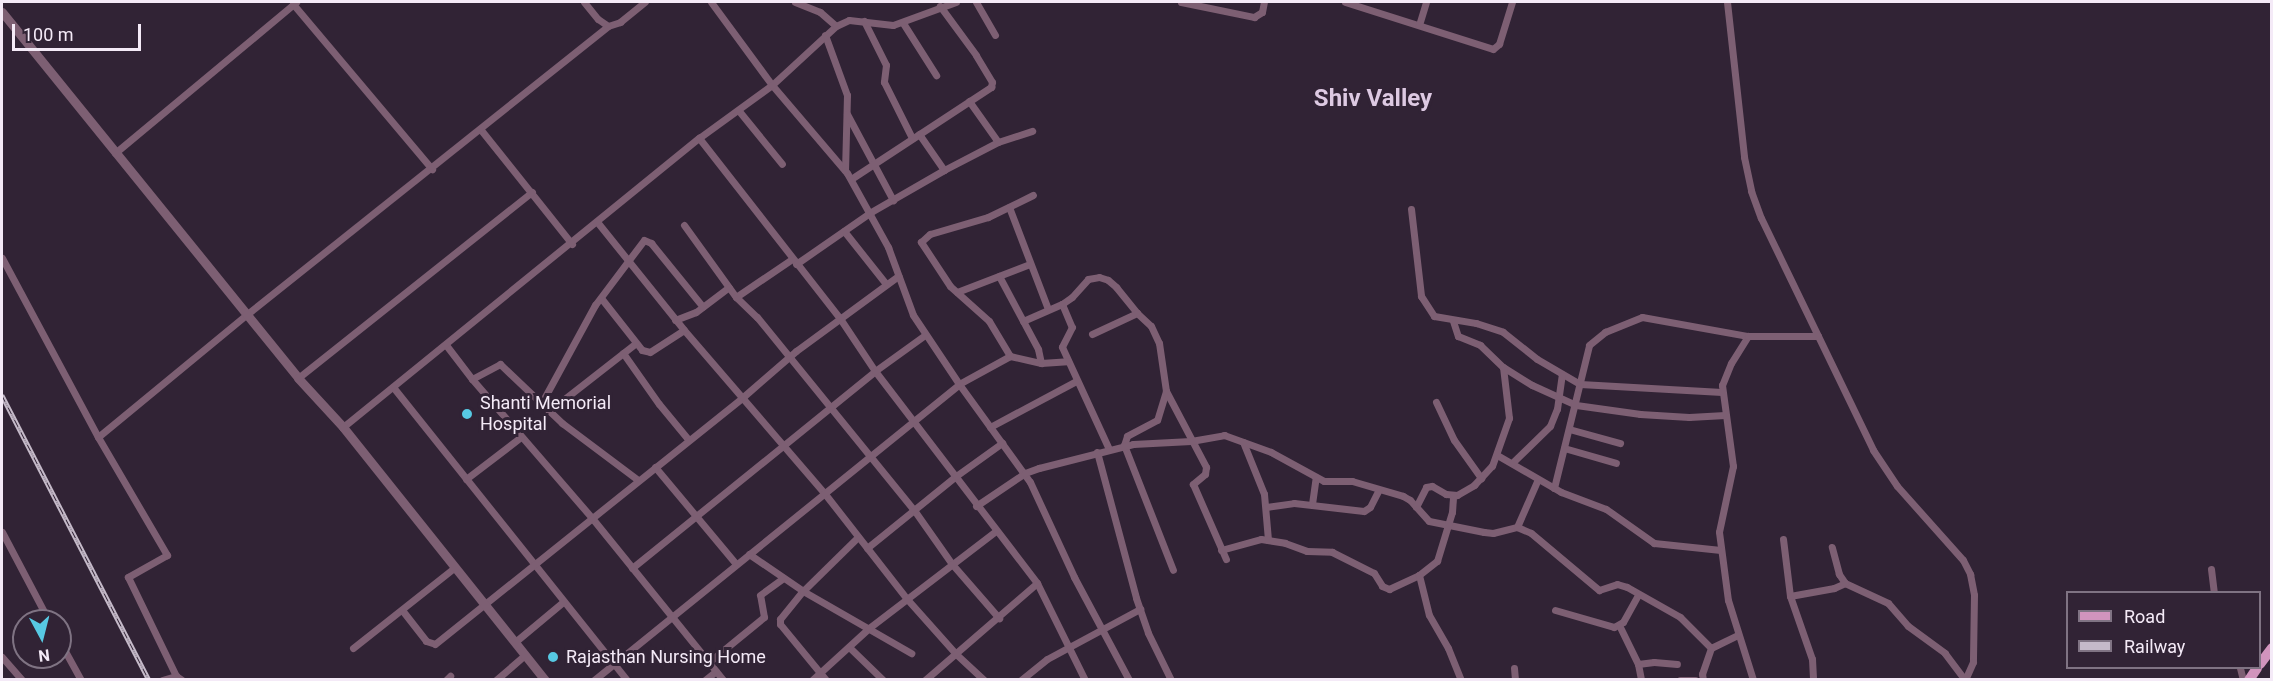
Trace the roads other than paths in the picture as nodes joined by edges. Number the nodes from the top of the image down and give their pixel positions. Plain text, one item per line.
1 (584, 2) edge
2 (645, 2) edge
3 (711, 2) edge
4 (795, 2) edge
5 (956, 2) edge
6 (976, 2) edge
7 (1186, 2) edge
8 (1264, 2) edge
9 (1345, 2) edge
10 (1426, 2) edge
11 (1512, 2) edge
12 (1727, 2) edge
13 (294, 3) edge
14 (940, 6) junction
15 (2, 12) edge
16 (864, 21) junction
17 (903, 23) junction
18 (1419, 24) junction
19 (609, 26) junction
20 (836, 26) junction
21 (825, 35) junction
22 (995, 35) dead end
23 (936, 75) dead end
24 (772, 85) junction
25 (969, 101) junction
26 (739, 111) junction
27 (847, 114) junction
28 (481, 130) junction
29 (1032, 131) dead end
30 (916, 136) junction
31 (699, 138) junction
32 (998, 142) junction
33 (115, 153) junction
34 (874, 162) junction
35 (782, 164) dead end
36 (432, 168) junction
37 (845, 170) junction
38 (944, 170) junction
39 (850, 179) junction
40 (532, 192) junction
41 (1033, 195) dead end
42 (893, 200) junction
43 (1008, 207) junction
44 (1411, 209) dead end
45 (871, 212) junction
46 (598, 223) junction
47 (684, 225) dead end
48 (844, 231) junction
49 (572, 244) junction
50 (2, 258) edge
51 (628, 261) junction
52 (794, 261) junction
53 (1030, 264) junction
54 (898, 276) junction
55 (999, 276) junction
56 (886, 284) junction
57 (729, 287) junction
58 (957, 292) junction
59 (736, 297) junction
60 (601, 298) junction
61 (1062, 304) junction
62 (703, 307) junction
63 (1048, 309) junction
64 (1137, 313) junction
65 (246, 315) junction
66 (839, 317) junction
67 (675, 320) junction
68 (1023, 321) junction
69 (1453, 321) junction
70 (684, 330) junction
71 (925, 334) junction
72 (1092, 334) dead end
73 (1748, 336) junction
74 (1818, 336) junction
75 (636, 343) junction
76 (446, 345) junction
77 (623, 352) junction
78 (1010, 356) junction
79 (788, 357) junction
80 (1067, 361) junction
81 (1041, 363) junction
82 (1503, 367) junction
83 (875, 371) junction
84 (1562, 375) junction
85 (298, 378) junction
86 (472, 379) junction
87 (1076, 381) junction
88 (959, 384) junction
89 (1580, 384) junction
90 (393, 387) junction
91 (1166, 391) junction
92 (1722, 392) junction
93 (742, 398) junction
94 (1558, 399) junction
95 (1436, 402) dead end
96 (541, 404) junction
97 (1576, 405) junction
98 (830, 408) junction
99 (549, 411) junction
100 (1725, 415) junction
101 (913, 420) junction
102 (343, 427) junction
103 (990, 427) junction
104 (1569, 429) junction
105 (98, 437) junction
106 (521, 437) junction
107 (688, 440) junction
108 (1191, 441) junction
109 (1243, 442) junction
110 (1002, 443) junction
111 (1620, 443) dead end
112 (783, 445) junction
113 (1124, 445) junction
114 (1564, 448) junction
115 (1109, 449) junction
116 (1097, 452) junction
117 (1497, 455) junction
118 (869, 457) junction
119 (1512, 463) junction
120 (1616, 463) dead end
121 (655, 467) junction
122 (1025, 473) junction
123 (956, 476) junction
124 (1316, 477) junction
125 (1481, 478) junction
126 (466, 479) junction
127 (1538, 479) junction
128 (638, 480) junction
129 (1554, 488) junction
130 (1378, 491) junction
131 (825, 494) junction
132 (1453, 496) junction
133 (1312, 504) junction
134 (976, 506) junction
135 (1266, 507) junction
136 (1416, 507) junction
137 (914, 510) junction
138 (696, 517) junction
139 (592, 518) junction
140 (1448, 526) junction
141 (1517, 527) junction
142 (996, 531) junction
143 (2, 532) edge
144 (858, 537) junction
145 (1783, 539) dead end
146 (1268, 540) junction
147 (1832, 547) dead end
148 (867, 548) junction
149 (1221, 550) junction
150 (1721, 550) junction
151 (749, 554) junction
152 (1226, 559) dead end
153 (533, 564) junction
154 (736, 564) junction
155 (952, 564) junction
156 (454, 568) junction
157 (633, 568) junction
158 (2211, 568) dead end
159 (1173, 570) dead end
160 (1419, 575) junction
161 (783, 578) junction
162 (1037, 583) junction
163 (1845, 584) junction
164 (803, 591) junction
165 (2214, 591) edge
166 (1638, 595) junction
167 (1790, 596) junction
168 (907, 599) junction
169 (563, 602) junction
170 (484, 606) junction
171 (43, 609) edge
172 (1140, 609) junction
173 (402, 610) junction
174 (1555, 610) dead end
175 (672, 617) junction
176 (999, 618) junction
177 (1619, 625) junction
178 (869, 628) junction
179 (1102, 630) junction
180 (1738, 635) junction
181 (515, 642) junction
182 (849, 647) junction
183 (353, 648) dead end
184 (1069, 648) junction
185 (1711, 648) junction
186 (2271, 648) edge
187 (911, 653) dead end
188 (956, 654) junction
189 (525, 655) junction
190 (2, 657) edge
191 (709, 662) junction
192 (614, 663) junction
193 (2261, 663) edge
194 (72, 664) edge
195 (1638, 664) junction
196 (1677, 664) dead end
197 (1514, 668) dead end
198 (716, 671) junction
199 (823, 676) edge
200 (179, 678) edge
201 (22, 680) edge
202 (81, 680) edge
203 (162, 680) edge
204 (496, 680) edge
205 (545, 680) edge
206 (594, 680) edge
207 (627, 680) edge
208 (705, 680) edge
209 (723, 680) edge
210 (812, 680) edge
211 (883, 680) edge
212 (925, 680) edge
213 (984, 680) edge
214 (1022, 680) edge
215 (1085, 680) edge
216 (1129, 680) edge
217 (1171, 680) edge
218 (1461, 680) edge
219 (1515, 680) edge
220 (1641, 680) edge
221 (1680, 680) edge
222 (1695, 680) edge
223 (1703, 680) edge
224 (1753, 680) edge
225 (1813, 680) edge

1 - 19 street
2 - 19 street
3 - 24 street
4 - 20 street
5 - 14 street
6 - 22 street
7 - 8 street
9 - 18 street
10 - 18 street
11 - 18 street
12 - 74 street
13 - 33 street
13 - 36 street
14 - 17 street
14 - 25 street
15 - 33 street
16 - 17 street
16 - 20 street
16 - 30 street
17 - 23 street
19 - 28 street
20 - 21 street
21 - 24 street
21 - 27 street
24 - 26 street
24 - 37 street
25 - 30 street
25 - 32 street
26 - 31 street
26 - 35 street
27 - 34 street
27 - 37 street
28 - 36 street
28 - 40 street
29 - 32 street
30 - 34 street
30 - 38 street
31 - 46 street
31 - 52 street
32 - 38 street
33 - 65 street
34 - 39 street
34 - 42 street
36 - 65 street
37 - 39 street
38 - 42 street
39 - 45 street
40 - 49 street
40 - 85 street
41 - 43 street
42 - 45 street
43 - 53 street
43 - 58 street
44 - 69 street
45 - 48 street
45 - 54 street
46 - 49 street
46 - 51 street
47 - 57 street
48 - 52 street
48 - 56 street
49 - 76 street
50 - 105 street
51 - 60 street
51 - 62 street
51 - 67 street
52 - 59 street
52 - 66 street
53 - 55 street
53 - 63 street
54 - 56 street
54 - 71 street
55 - 58 street
55 - 68 street
56 - 66 street
57 - 59 street
57 - 62 street
58 - 78 street
59 - 79 street
60 - 75 street
60 - 96 street
61 - 63 street
61 - 64 street
61 - 80 street
62 - 67 street
63 - 68 street
64 - 72 street
64 - 91 street
65 - 85 street
65 - 105 street
66 - 79 street
66 - 83 street
67 - 70 street
68 - 81 street
69 - 82 street
69 - 84 street
70 - 75 street
70 - 93 street
71 - 83 street
71 - 88 street
73 - 74 street
73 - 89 street
73 - 92 street
74 - 163 street
75 - 77 street
76 - 86 street
76 - 90 street
77 - 99 street
77 - 107 street
78 - 81 street
78 - 88 street
79 - 93 street
79 - 98 street
80 - 81 street
80 - 87 street
82 - 94 street
82 - 117 street
83 - 98 street
83 - 101 street
84 - 89 street
84 - 94 street
85 - 102 street
86 - 96 street
86 - 106 street
87 - 103 street
87 - 115 street
88 - 101 street
88 - 103 street
89 - 92 street
89 - 97 street
90 - 102 street
90 - 126 street
91 - 108 street
91 - 113 street
92 - 100 street
93 - 107 street
93 - 112 street
94 - 97 street
94 - 119 street
95 - 125 street
96 - 99 street
97 - 100 street
97 - 104 street
98 - 112 street
98 - 118 street
99 - 128 street
100 - 150 street
101 - 118 street
101 - 123 street
102 - 156 street
103 - 110 street
104 - 111 street
104 - 114 street
105 - 200 street
106 - 126 street
106 - 139 street
107 - 121 street
108 - 109 street
108 - 113 street
108 - 149 street
109 - 124 street
109 - 135 street
110 - 122 street
110 - 123 street
112 - 131 street
112 - 138 street
113 - 115 street
113 - 159 street
114 - 120 street
114 - 129 street
115 - 116 street
116 - 122 street
116 - 172 street
117 - 119 street
117 - 125 street
118 - 131 street
118 - 137 street
119 - 127 street
121 - 128 street
121 - 138 street
122 - 134 street
122 - 179 street
123 - 134 street
123 - 137 street
124 - 130 street
124 - 133 street
125 - 132 street
126 - 153 street
127 - 129 street
127 - 141 street
128 - 139 street
129 - 150 street
130 - 133 street
130 - 136 street
131 - 144 street
131 - 151 street
132 - 136 street
132 - 140 street
133 - 135 street
134 - 142 street
135 - 146 street
136 - 140 street
137 - 148 street
137 - 155 street
138 - 154 street
138 - 157 street
139 - 153 street
139 - 157 street
140 - 141 street
140 - 160 street
141 - 166 street
142 - 155 street
142 - 162 street
143 - 171 street
144 - 148 street
144 - 164 street
145 - 167 street
146 - 149 street
146 - 160 street
147 - 163 street
148 - 168 street
149 - 152 street
150 - 180 street
151 - 154 street
151 - 161 street
153 - 169 street
153 - 170 street
154 - 175 street
155 - 168 street
155 - 176 street
156 - 170 street
156 - 173 street
157 - 175 street
158 - 165 street
160 - 218 street
161 - 164 street
161 - 191 street
162 - 176 street
162 - 184 street
163 - 167 street
164 - 178 street
164 - 199 street
166 - 177 street
166 - 185 street
167 - 225 street
168 - 178 street
168 - 188 street
169 - 181 street
169 - 192 street
170 - 173 street
170 - 181 street
172 - 179 street
172 - 217 street
173 - 183 street
174 - 177 street
175 - 191 street
175 - 192 street
176 - 188 street
177 - 195 street
178 - 182 street
178 - 187 street
179 - 184 street
179 - 216 street
180 - 185 street
180 - 224 street
181 - 189 street
182 - 199 street
182 - 211 street
184 - 214 street
184 - 215 street
185 - 223 street
186 - 193 main road
188 - 212 street
188 - 213 street
189 - 204 street
189 - 205 street
190 - 201 street
191 - 198 street
192 - 206 street
192 - 207 street
194 - 202 street
195 - 196 street
195 - 220 street
197 - 219 street
198 - 208 street
198 - 209 street
199 - 210 street
200 - 203 street
221 - 222 street

